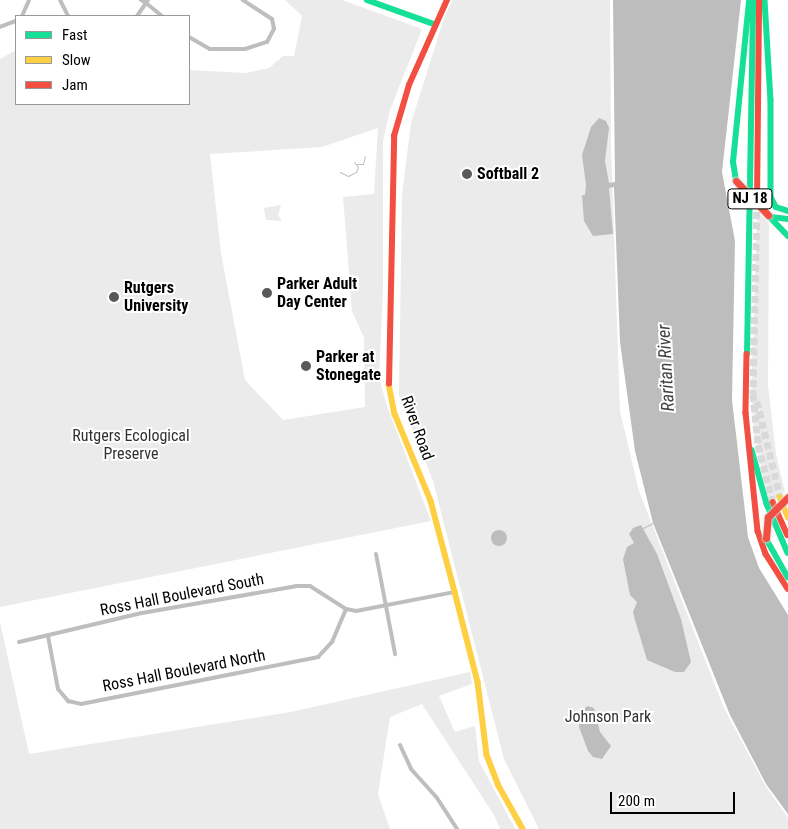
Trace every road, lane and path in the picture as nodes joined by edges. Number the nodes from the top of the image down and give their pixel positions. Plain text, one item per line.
1 (29, 0) edge
2 (60, 0) edge
3 (141, 0) edge
4 (243, 0) edge
5 (367, 0) edge
6 (447, 0) edge
7 (751, 0) edge
8 (759, 0) edge
9 (765, 0) edge
10 (147, 2) edge
11 (22, 15) edge
12 (68, 15) edge
13 (138, 15) edge
14 (161, 15) edge
15 (15, 21) edge
16 (434, 24) junction
17 (0, 27) edge
18 (190, 38) edge
19 (757, 201) tunnel mouth
20 (788, 211) edge
21 (788, 219) edge
22 (779, 222) junction
23 (788, 236) edge
24 (746, 413) junction
25 (780, 499) edge
26 (788, 518) edge
27 (788, 535) edge
28 (788, 553) edge
29 (376, 554) dead end
30 (788, 576) edge
31 (788, 589) edge
32 (455, 592) junction
33 (387, 606) junction
34 (346, 609) junction
35 (48, 636) junction
36 (19, 642) dead end
37 (395, 654) dead end
38 (400, 745) dead end
39 (457, 829) edge
40 (523, 829) edge

1 - 11 street
2 - 12 street
3 - 10 street
4 - 18 street
5 - 16 main road
6 - 16 main road, River Road
7 - 22 main road, bridge
7 - 24 main road, NJ 18
8 - 19 main road, NJ 18
9 - 20 main road
10 - 13 street
10 - 14 street
15 - 17 street
16 - 32 main road, River Road
21 - 22 main road
22 - 23 main road
24 - 28 main road, NJ 18
24 - 31 main road
25 - 26 main road
25 - 27 main road
25 - 30 main road, bridge
29 - 33 street
32 - 33 street
32 - 40 main road, River Road
33 - 34 street
33 - 37 street
34 - 35 street, Ross Hall Boulevard South
34 - 35 street, Ross Hall Boulevard North
35 - 36 street, Ross Hall Boulevard South
38 - 39 street

